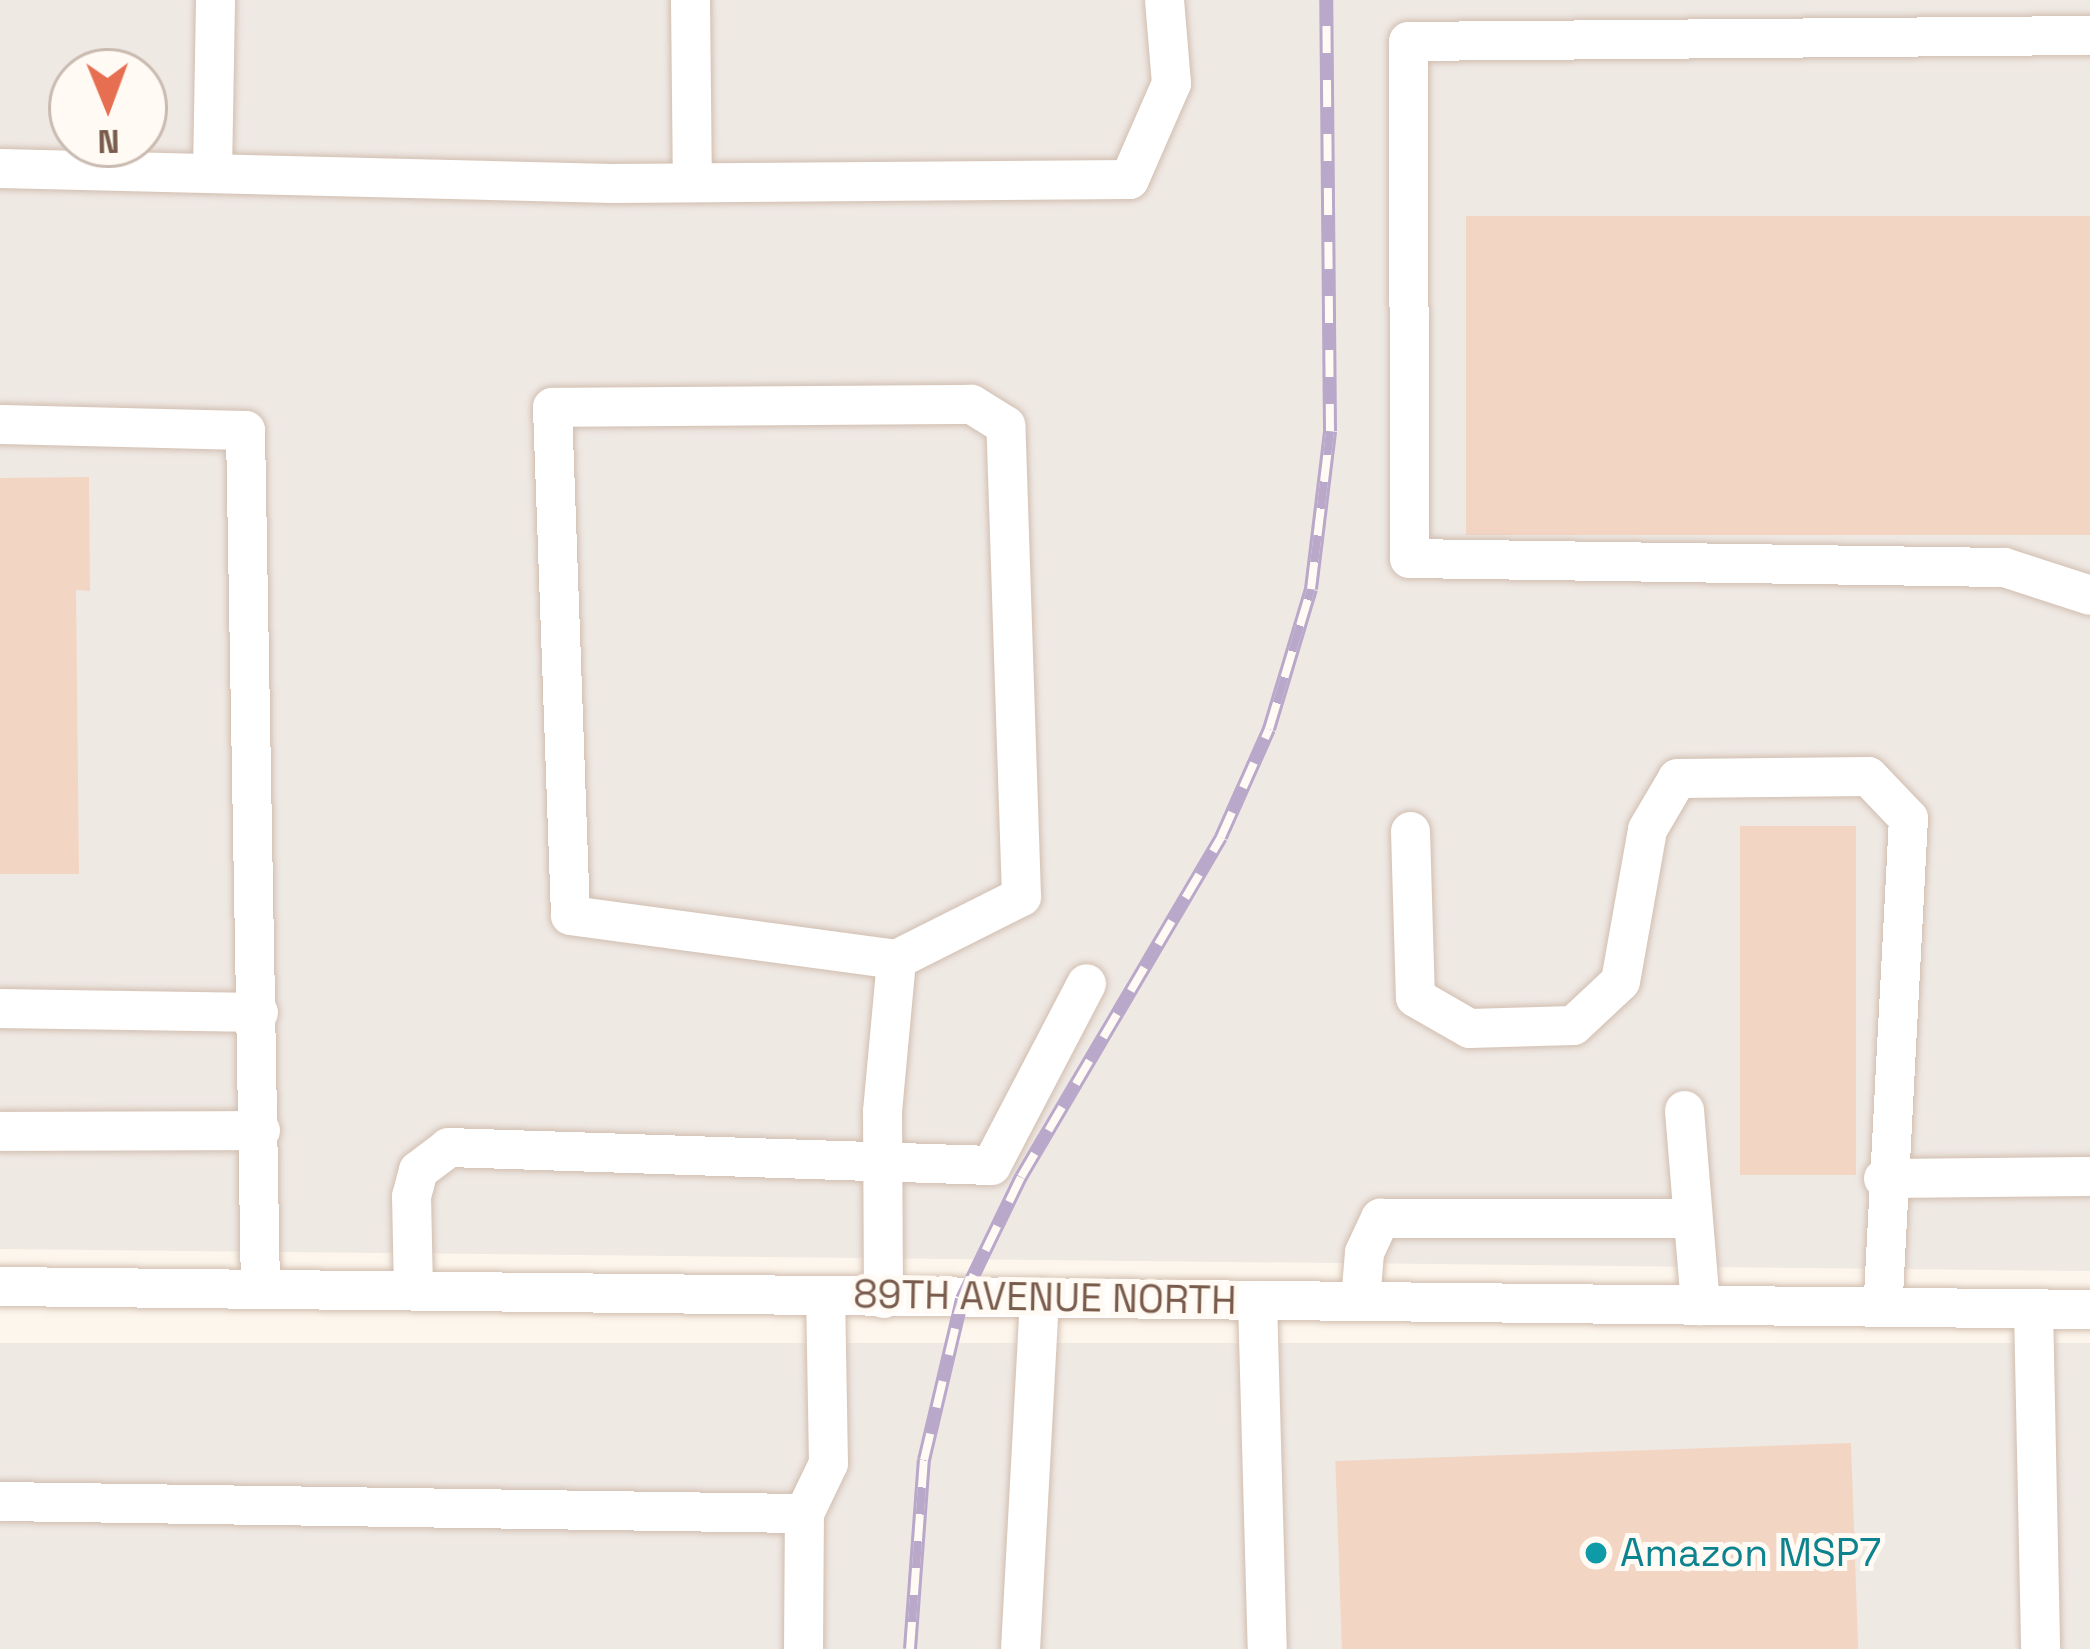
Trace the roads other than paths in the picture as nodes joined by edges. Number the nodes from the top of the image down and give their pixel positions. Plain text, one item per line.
1 (215, 0) edge
2 (690, 0) edge
3 (1164, 0) edge
4 (2090, 35) edge
5 (0, 168) edge
6 (212, 173) junction
7 (692, 182) junction
8 (0, 424) edge
9 (2090, 595) edge
10 (1410, 831) dead end
11 (896, 959) junction
12 (1087, 982) dead end
13 (0, 1008) edge
14 (258, 1012) junction
15 (1684, 1110) dead end
16 (0, 1130) edge
17 (260, 1130) junction
18 (881, 1156) junction
19 (2090, 1176) edge
20 (1883, 1178) junction
21 (1690, 1219) junction
22 (0, 1286) edge
23 (260, 1289) junction
24 (413, 1290) junction
25 (825, 1296) junction
26 (883, 1298) junction
27 (1039, 1299) junction
28 (1257, 1300) junction
29 (1360, 1300) junction
30 (1700, 1305) junction
31 (1882, 1306) junction
32 (2033, 1308) junction
33 (2090, 1309) edge
34 (0, 1501) edge
35 (804, 1513) junction
36 (803, 1649) edge
37 (1020, 1649) edge
38 (1267, 1649) edge
39 (2039, 1649) edge

1 - 6 street
2 - 7 street
3 - 7 street
4 - 9 street
5 - 6 street
6 - 7 street
8 - 14 street
10 - 20 street
11 - 11 street
11 - 18 street
12 - 18 street
13 - 14 street
14 - 17 street
15 - 21 street
16 - 17 street
17 - 23 street
18 - 24 street
18 - 26 street
19 - 20 street
20 - 31 street
21 - 29 street
21 - 30 street
22 - 23 street, 89TH AVENUE NORTH
23 - 24 street, 89TH AVENUE NORTH
24 - 25 street, 89TH AVENUE NORTH
25 - 26 street, 89TH AVENUE NORTH
25 - 35 street
26 - 27 street, 89TH AVENUE NORTH
27 - 28 street, 89TH AVENUE NORTH
27 - 37 street
28 - 29 street, 89TH AVENUE NORTH
28 - 38 street
29 - 30 street, 89TH AVENUE NORTH
30 - 31 street, 89TH AVENUE NORTH
31 - 32 street, 89TH AVENUE NORTH
32 - 33 street, 89TH AVENUE NORTH
32 - 39 street
34 - 35 street
35 - 36 street

